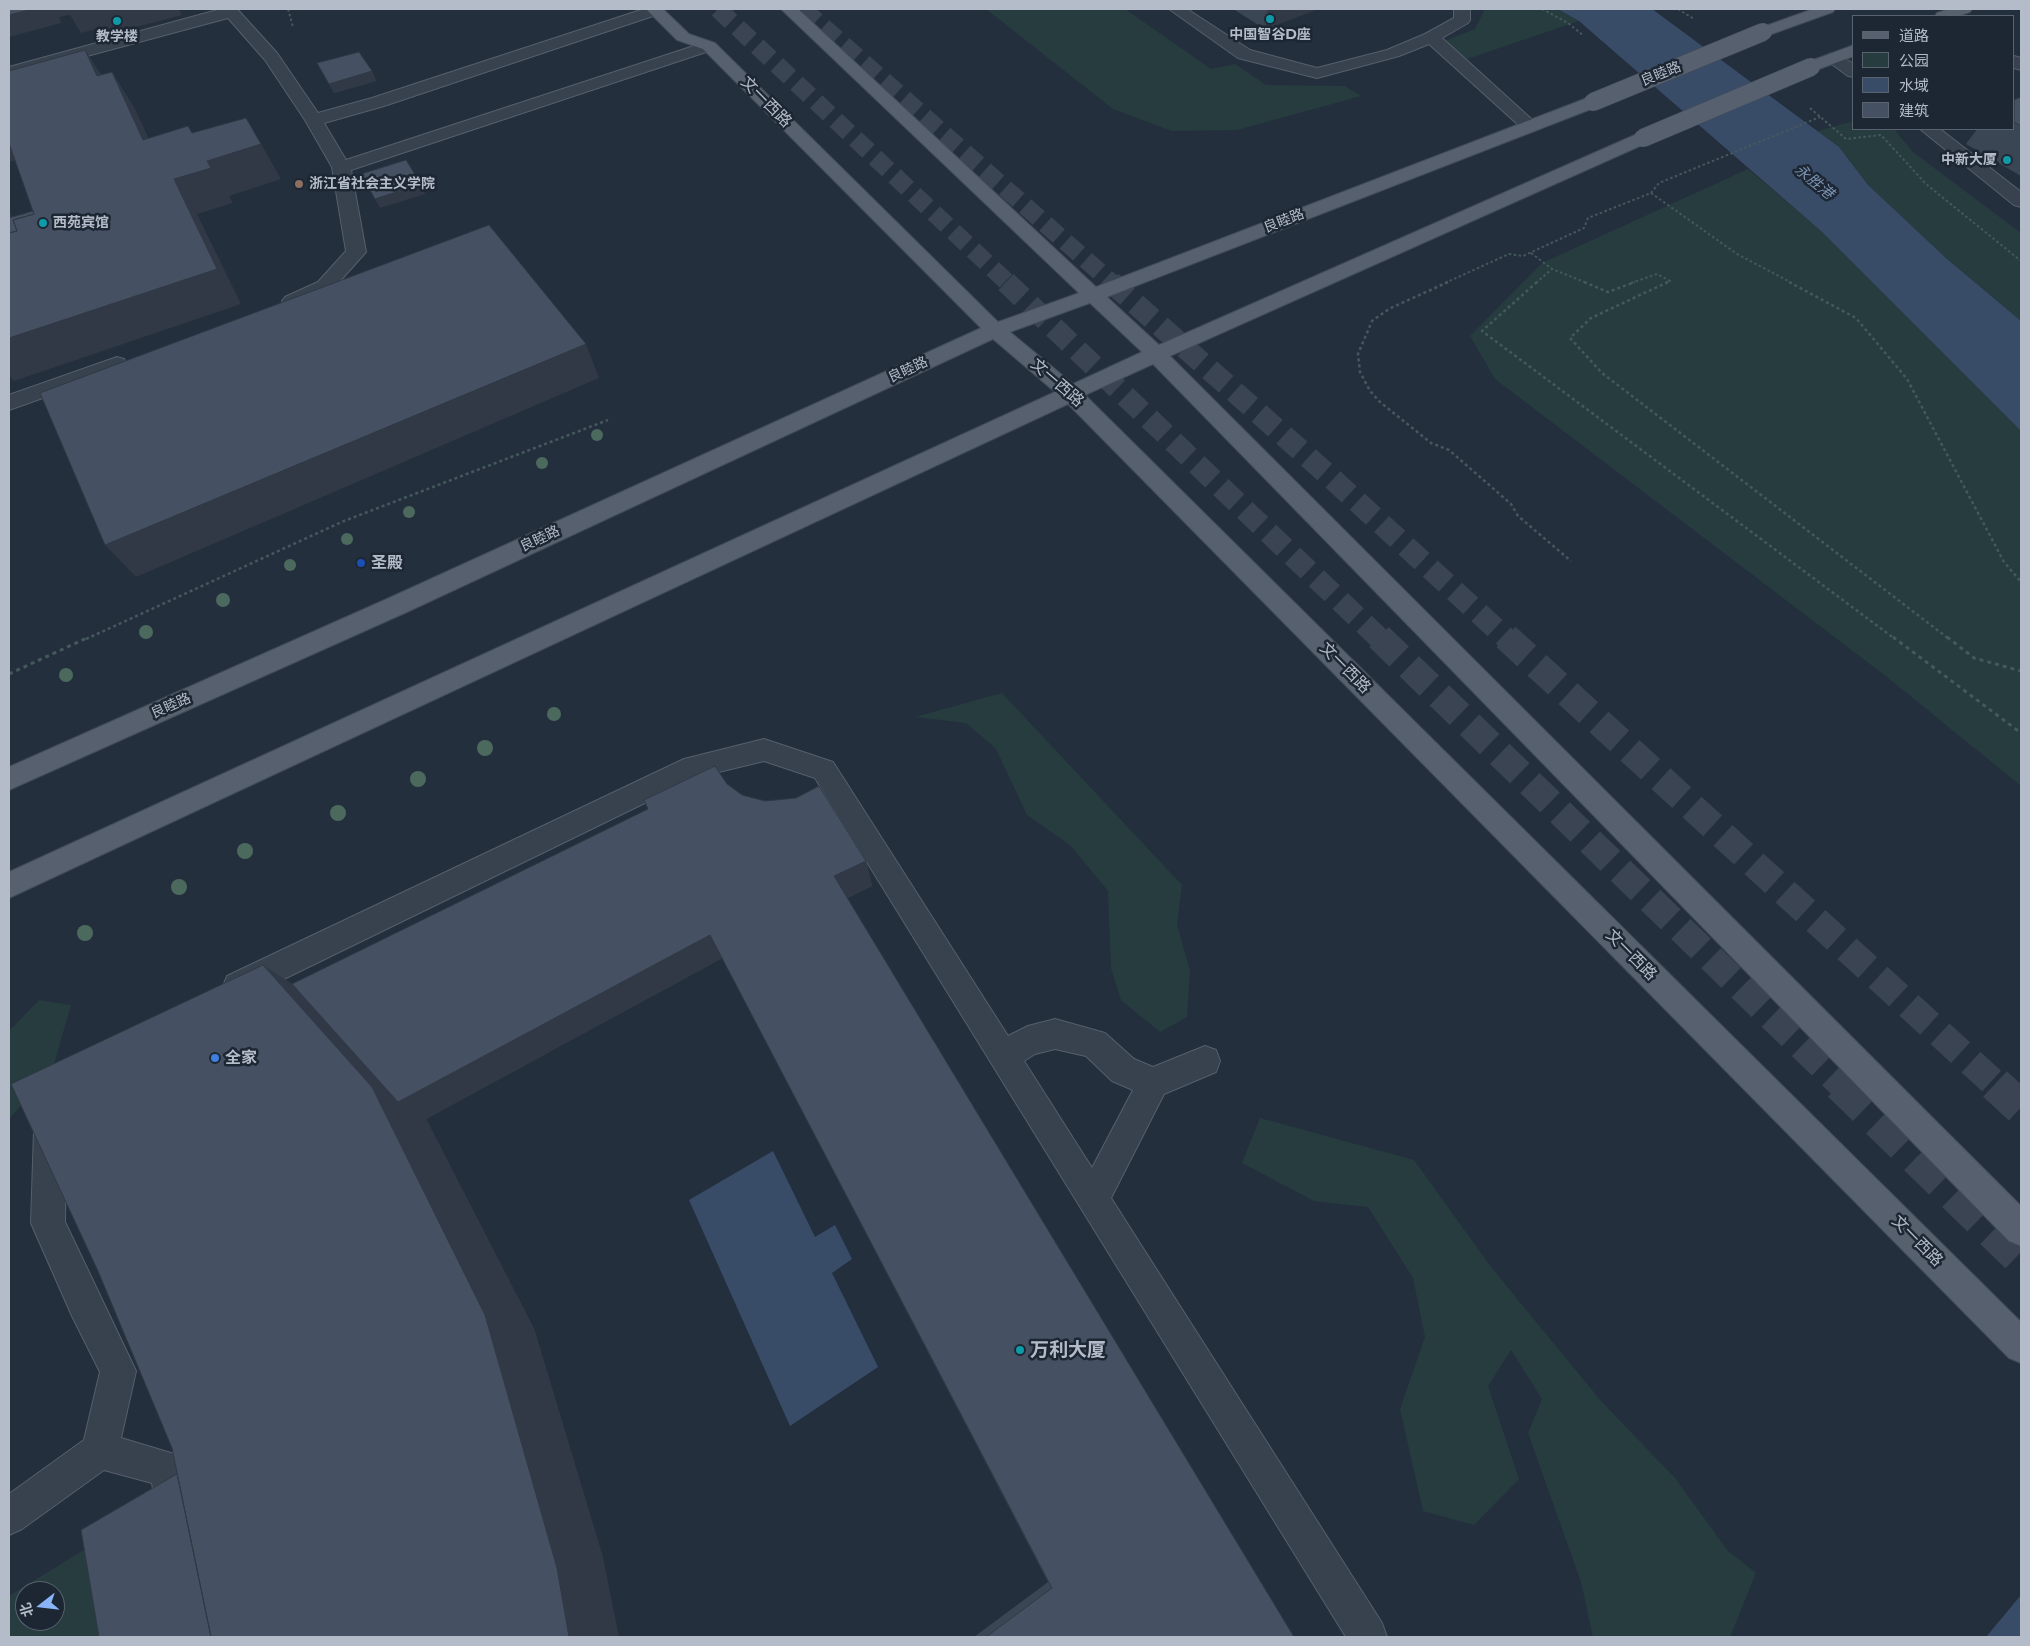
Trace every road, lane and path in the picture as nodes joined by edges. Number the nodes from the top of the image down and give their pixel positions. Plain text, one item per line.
1 (655, 9) edge
2 (789, 9) edge
3 (1178, 9) edge
4 (1462, 9) edge
5 (1542, 9) edge
6 (1827, 9) edge
7 (1964, 9) edge
8 (230, 10) edge
9 (1946, 15) edge
10 (1584, 36) dead end
11 (1431, 37) junction
12 (709, 46) junction
13 (1852, 51) edge
14 (1834, 58) junction
15 (10, 69) edge
16 (1852, 71) edge
17 (1820, 117) dead end
18 (314, 120) junction
19 (1530, 126) junction
20 (1930, 130) edge
21 (1881, 135) dead end
22 (341, 167) junction
23 (1651, 193) junction
24 (2021, 201) edge
25 (1531, 252) junction
26 (2021, 261) edge
27 (1552, 268) junction
28 (1094, 295) junction
29 (277, 308) edge
30 (995, 330) junction
31 (1156, 354) junction
32 (139, 357) edge
33 (1071, 394) junction
34 (9, 403) edge
35 (608, 420) dead end
36 (1571, 561) dead end
37 (2021, 582) edge
38 (2021, 671) edge
39 (9, 674) edge
40 (2021, 733) edge
41 (9, 779) edge
42 (9, 885) edge
43 (211, 1000) edge
44 (1004, 1057) junction
45 (1205, 1061) dead end
46 (1153, 1083) junction
47 (74, 1102) edge
48 (1093, 1199) junction
49 (2021, 1229) edge
50 (2021, 1346) edge
51 (100, 1451) junction
52 (9, 1516) edge
53 (182, 1544) edge
54 (1368, 1637) edge

1 - 12 main road, 文一西路
1 - 18 lane
2 - 28 main road
3 - 11 lane
4 - 11 lane
5 - 10 path
6 - 19 main road, 良睦路, bridge
7 - 9 main road
8 - 15 lane
8 - 18 lane
11 - 19 lane
12 - 22 lane
12 - 30 main road, 文一西路
13 - 14 main road
14 - 16 lane
14 - 31 main road, bridge
17 - 23 path
18 - 22 lane
19 - 28 main road, 良睦路
20 - 24 lane
21 - 26 path
22 - 29 lane
23 - 25 path
23 - 37 path
25 - 27 path
25 - 36 path
27 - 38 path
27 - 40 path
28 - 30 main road, 良睦路
28 - 31 main road
30 - 33 main road, 文一西路
30 - 41 main road, 良睦路
31 - 33 main road
31 - 49 main road
32 - 34 lane
33 - 42 main road
33 - 50 main road, 文一西路
35 - 39 path
43 - 44 lane
44 - 46 lane
44 - 48 lane
45 - 46 lane
46 - 48 lane
47 - 51 lane
48 - 54 lane
51 - 52 lane
51 - 53 lane

